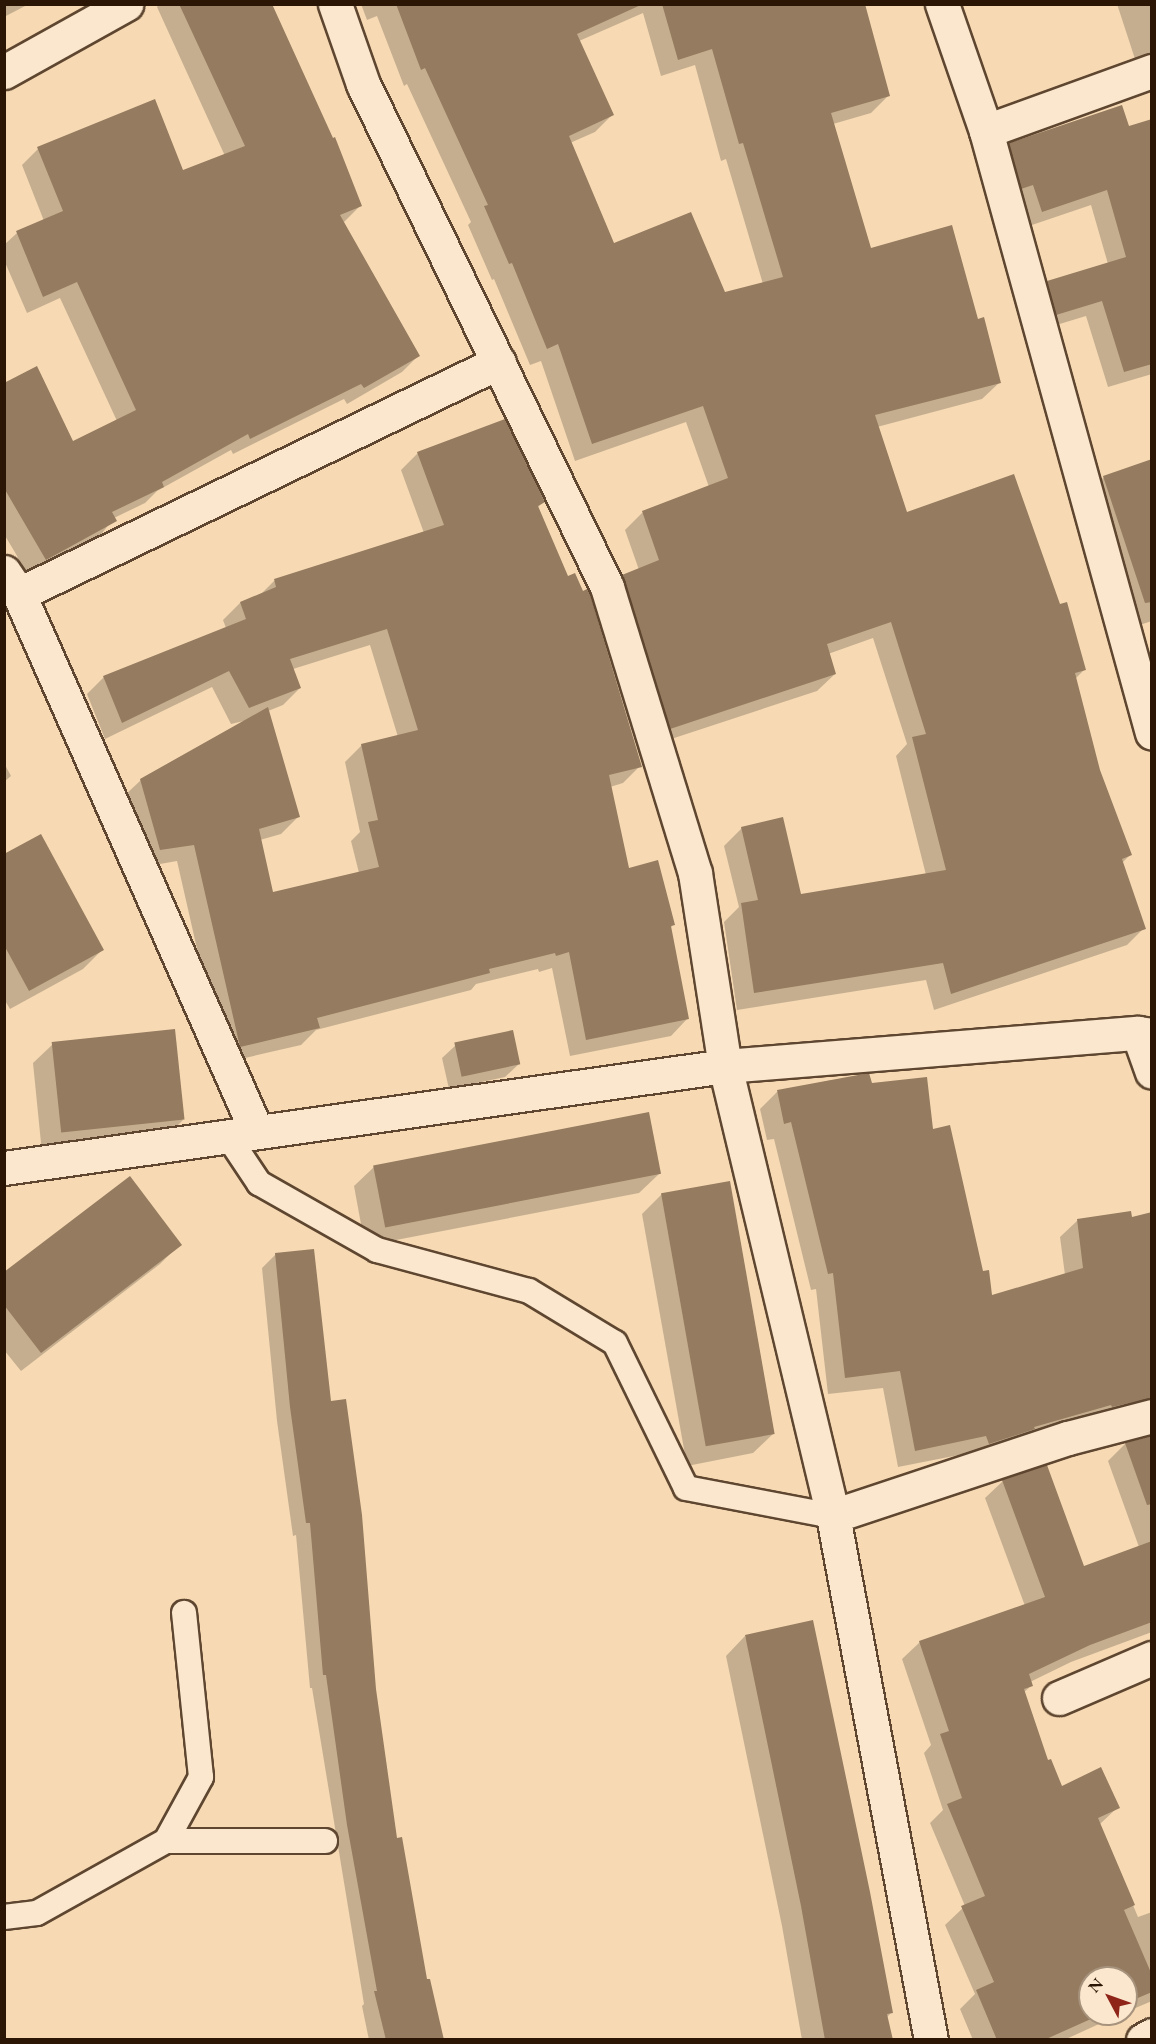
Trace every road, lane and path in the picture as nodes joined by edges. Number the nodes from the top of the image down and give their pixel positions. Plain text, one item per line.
1 (126, 4) edge
2 (335, 4) edge
3 (942, 4) edge
4 (89, 14) edge
5 (1152, 71) edge
6 (4, 72) edge
7 (986, 131) junction
8 (498, 362) junction
9 (12, 583) edge
10 (1142, 659) edge
11 (1152, 732) edge
12 (1145, 1034) edge
13 (725, 1066) junction
14 (1152, 1072) edge
15 (242, 1132) junction
16 (4, 1167) edge
17 (1152, 1416) edge
18 (833, 1516) junction
19 (184, 1613) dead end
20 (1152, 1658) edge
21 (1059, 1698) dead end
22 (166, 1841) junction
23 (325, 1841) dead end
24 (4, 1917) edge
25 (1152, 2035) edge
26 (931, 2040) edge
27 (1143, 2040) edge

1 - 4 street
2 - 8 street
3 - 7 street
4 - 6 street
5 - 7 street
7 - 10 street
8 - 9 street
8 - 13 street
9 - 15 street
10 - 11 street
12 - 13 street
12 - 14 street
13 - 15 street
13 - 18 street
15 - 16 street
15 - 18 lane
17 - 18 street
18 - 26 street
19 - 22 lane
20 - 21 street
22 - 23 lane
22 - 24 lane
25 - 27 street

